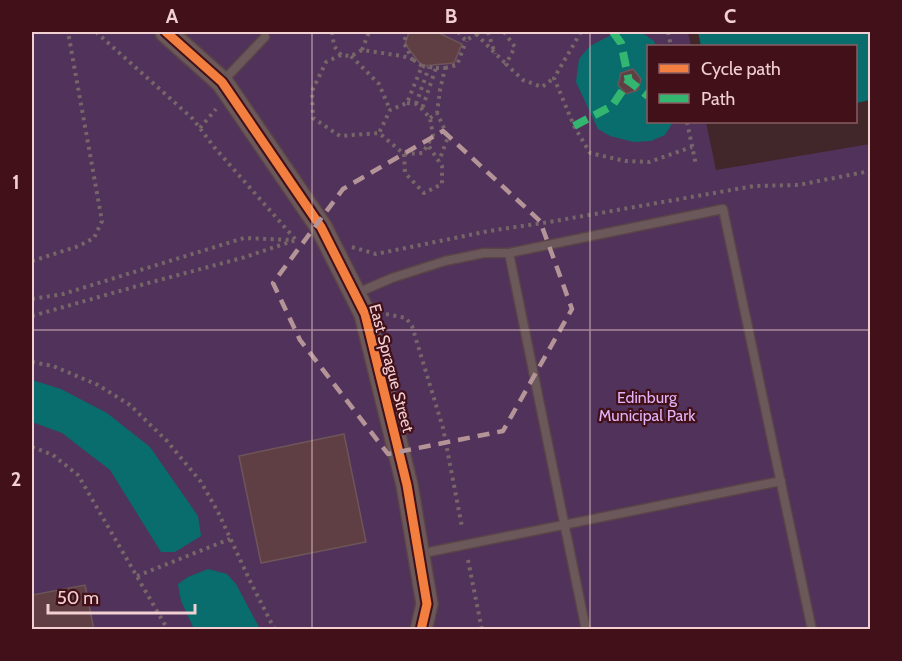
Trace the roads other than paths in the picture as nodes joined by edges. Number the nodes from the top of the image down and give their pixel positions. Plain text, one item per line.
1 (166, 32) edge
2 (265, 37) dead end
3 (222, 82) junction
4 (508, 253) junction
5 (355, 294) junction
6 (781, 481) junction
7 (565, 524) junction
8 (418, 554) junction
9 (421, 630) edge
10 (586, 630) edge
11 (812, 630) edge

1 - 3 street, East Sprague Street
2 - 3 lane
3 - 5 street, East Sprague Street
4 - 5 lane
4 - 6 lane
4 - 7 lane
5 - 8 street, East Sprague Street
6 - 7 lane
6 - 11 lane
7 - 8 lane
7 - 10 lane
8 - 9 street, East Sprague Street

